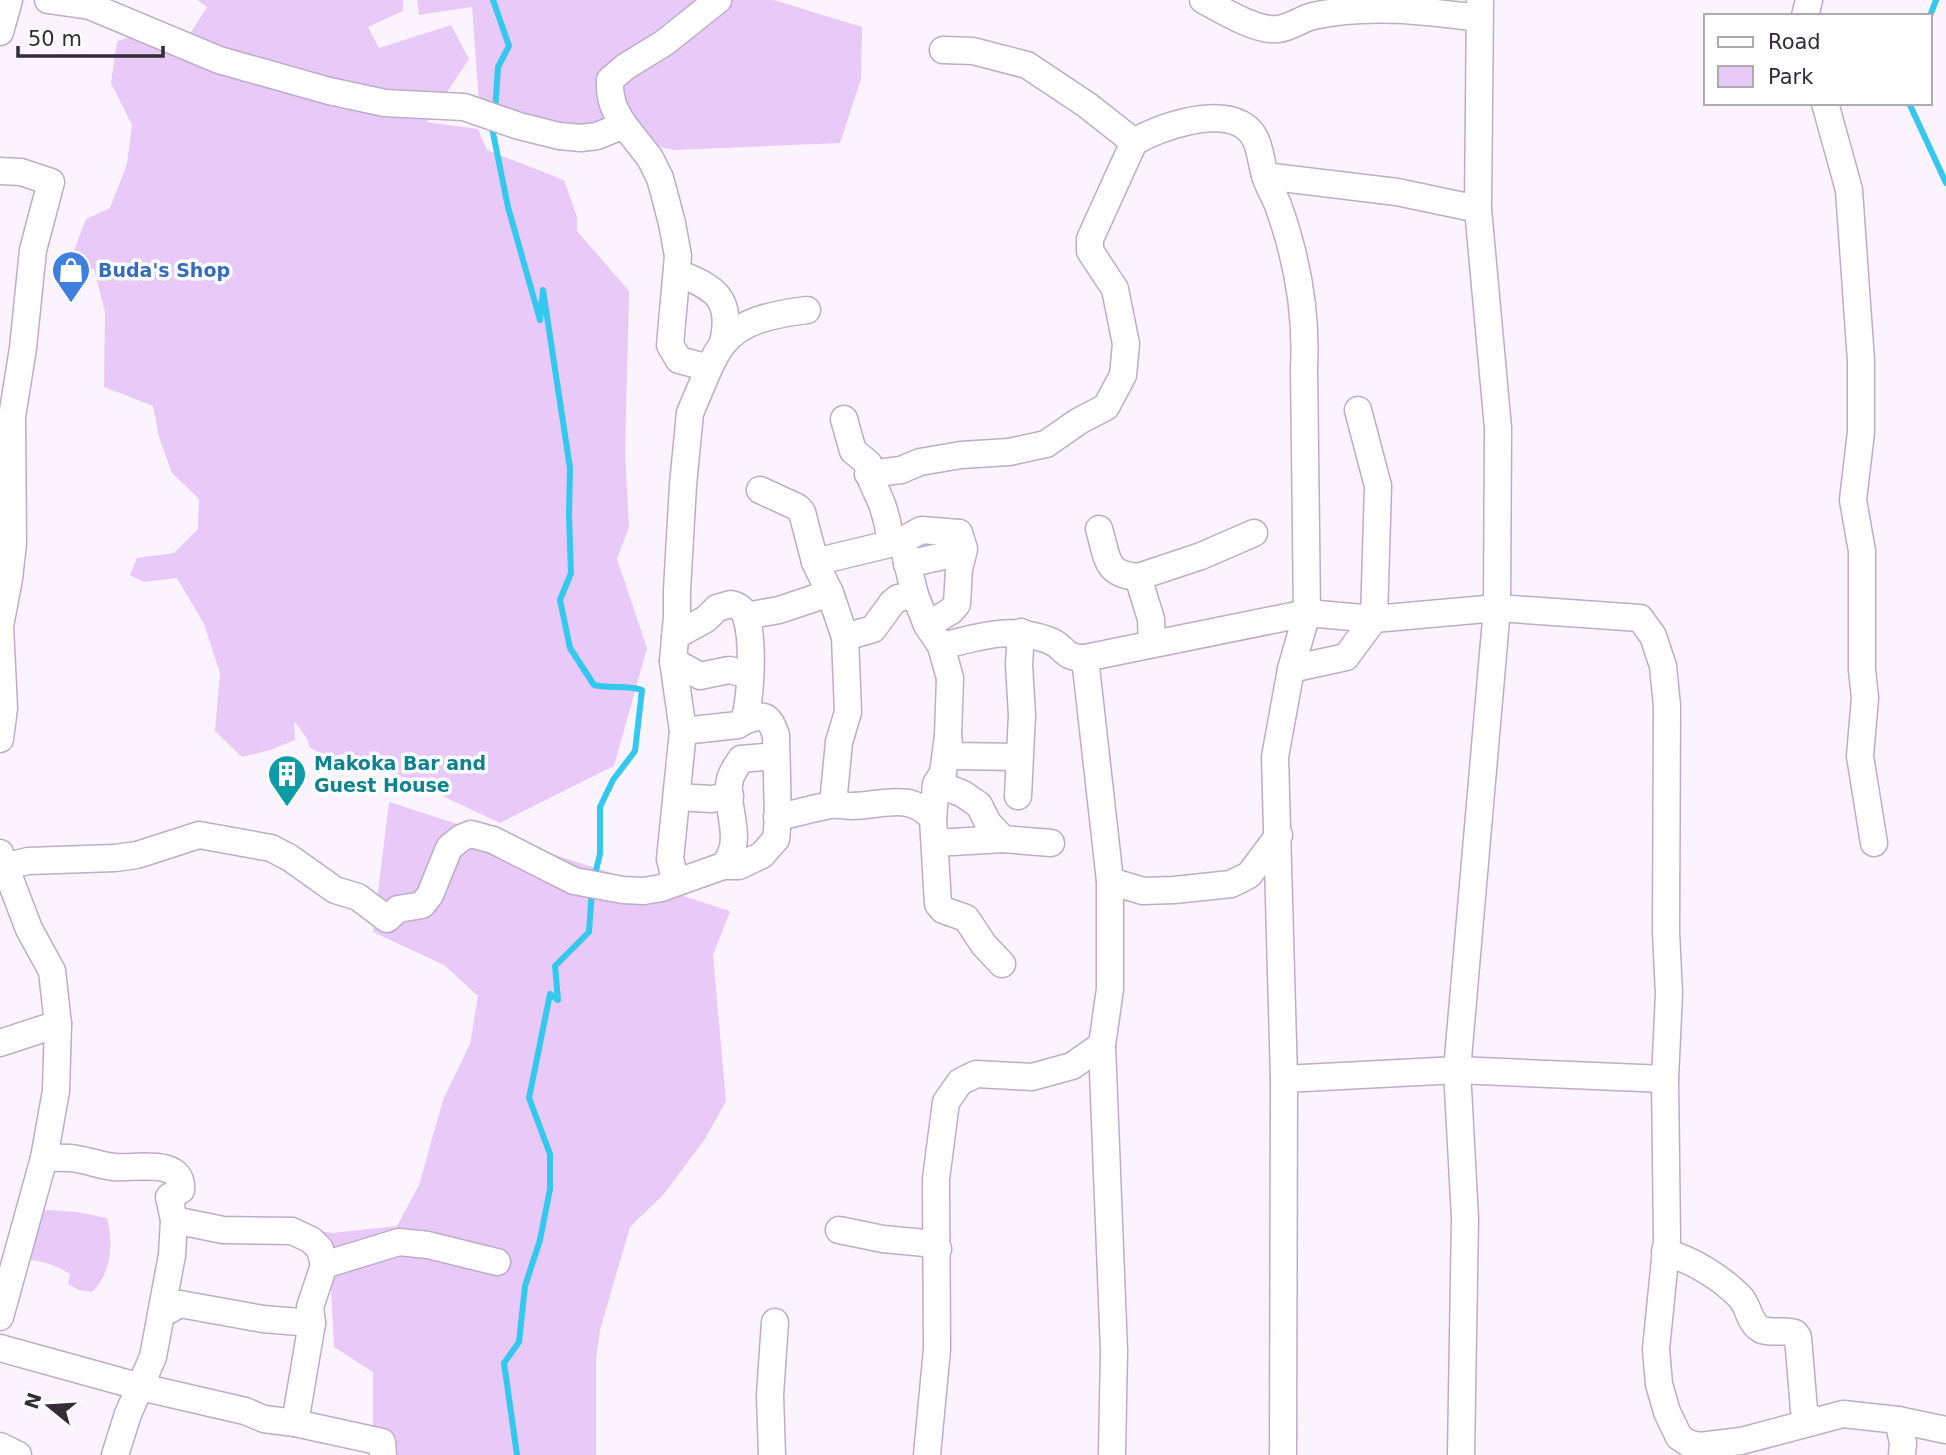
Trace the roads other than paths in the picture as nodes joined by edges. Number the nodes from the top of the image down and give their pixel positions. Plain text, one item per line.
1 (9, 0) edge
2 (48, 0) edge
3 (718, 0) edge
4 (1203, 0) edge
5 (1382, 5) edge
6 (1480, 9) edge
7 (0, 32) edge
8 (943, 50) dead end
9 (1826, 105) edge
10 (624, 125) junction
11 (1134, 142) junction
12 (0, 170) edge
13 (1265, 176) junction
14 (1478, 209) junction
15 (678, 272) junction
16 (807, 310) dead end
17 (723, 343) junction
18 (11, 348) edge
19 (709, 368) junction
20 (1358, 410) dead end
21 (844, 419) dead end
22 (867, 474) junction
23 (760, 490) dead end
24 (1099, 529) dead end
25 (1254, 533) dead end
26 (900, 549) junction
27 (815, 562) junction
28 (1138, 577) junction
29 (830, 593) junction
30 (915, 595) junction
31 (1497, 608) junction
32 (1307, 613) junction
33 (1374, 619) junction
34 (1021, 632) junction
35 (934, 635) junction
36 (845, 637) junction
37 (1152, 643) junction
38 (674, 649) junction
39 (745, 649) junction
40 (1085, 658) junction
41 (2, 663) edge
42 (1291, 669) junction
43 (744, 721) junction
44 (683, 731) junction
45 (0, 739) edge
46 (956, 746) junction
47 (776, 756) junction
48 (1019, 757) junction
49 (937, 784) junction
50 (730, 796) junction
51 (1018, 796) dead end
52 (677, 797) junction
53 (833, 804) junction
54 (777, 817) junction
55 (934, 831) junction
56 (1279, 835) junction
57 (1003, 839) junction
58 (1051, 843) dead end
59 (1874, 844) dead end
60 (3, 860) edge
61 (723, 866) junction
62 (1110, 881) junction
63 (676, 882) junction
64 (1002, 964) dead end
65 (58, 1024) junction
66 (0, 1043) edge
67 (1102, 1045) junction
68 (1457, 1070) junction
69 (1283, 1079) junction
70 (1665, 1079) junction
71 (44, 1158) junction
72 (174, 1220) junction
73 (839, 1230) dead end
74 (938, 1249) junction
75 (1665, 1252) junction
76 (497, 1262) dead end
77 (324, 1265) junction
78 (162, 1314) junction
79 (0, 1317) edge
80 (775, 1322) dead end
81 (312, 1324) junction
82 (0, 1348) edge
83 (141, 1387) junction
84 (1898, 1420) junction
85 (1812, 1422) junction
86 (295, 1423) junction
87 (1946, 1430) edge
88 (0, 1446) edge
89 (18, 1455) edge
90 (115, 1455) edge
91 (383, 1455) edge
92 (772, 1455) edge
93 (927, 1455) edge
94 (1112, 1455) edge
95 (1283, 1455) edge
96 (1461, 1455) edge
97 (1902, 1455) edge

1 - 7 street
2 - 10 street
3 - 10 street
4 - 5 street
5 - 6 street
6 - 14 street
8 - 11 street
9 - 59 street
10 - 15 street
11 - 13 street
11 - 22 street
12 - 18 street
13 - 14 street
13 - 32 street
14 - 31 street
15 - 17 street
15 - 19 street
16 - 17 street
17 - 19 street
18 - 41 street
19 - 38 street
20 - 33 street
21 - 22 street
22 - 26 street
23 - 27 street
24 - 28 street
25 - 28 street
26 - 27 street
26 - 30 street
26 - 35 street
27 - 29 street
28 - 37 street
29 - 36 street
29 - 39 street
30 - 35 street
30 - 36 street
31 - 33 street
31 - 68 street
31 - 70 street
32 - 33 street
32 - 37 street
32 - 42 street
33 - 42 street
34 - 35 street
34 - 40 street
34 - 48 street
35 - 46 street
36 - 53 street
37 - 40 street
38 - 39 street
38 - 39 street
38 - 44 street
39 - 43 street
40 - 62 street
41 - 45 street
42 - 56 street
43 - 44 street
43 - 47 street
44 - 52 street
46 - 48 street
46 - 49 street
47 - 50 street
47 - 54 street
48 - 51 street
49 - 55 street
49 - 57 street
50 - 52 street
50 - 61 street
52 - 63 street
53 - 54 street
53 - 55 street
54 - 61 street
55 - 57 street
55 - 64 street
56 - 62 street
56 - 69 street
57 - 58 street
60 - 63 street
60 - 65 street
61 - 63 street
62 - 67 street
65 - 66 street
65 - 71 street
67 - 74 street
67 - 94 street
68 - 69 street
68 - 70 street
68 - 96 street
69 - 95 street
70 - 75 street
71 - 72 street
71 - 79 street
72 - 77 street
72 - 78 street
73 - 74 street
74 - 93 street
75 - 85 street
75 - 85 street
76 - 77 street
77 - 81 street
78 - 81 street
78 - 83 street
80 - 92 street
81 - 86 street
82 - 83 street
83 - 86 street
83 - 90 street
84 - 85 street
84 - 87 street
84 - 97 street
86 - 91 street
88 - 89 street

